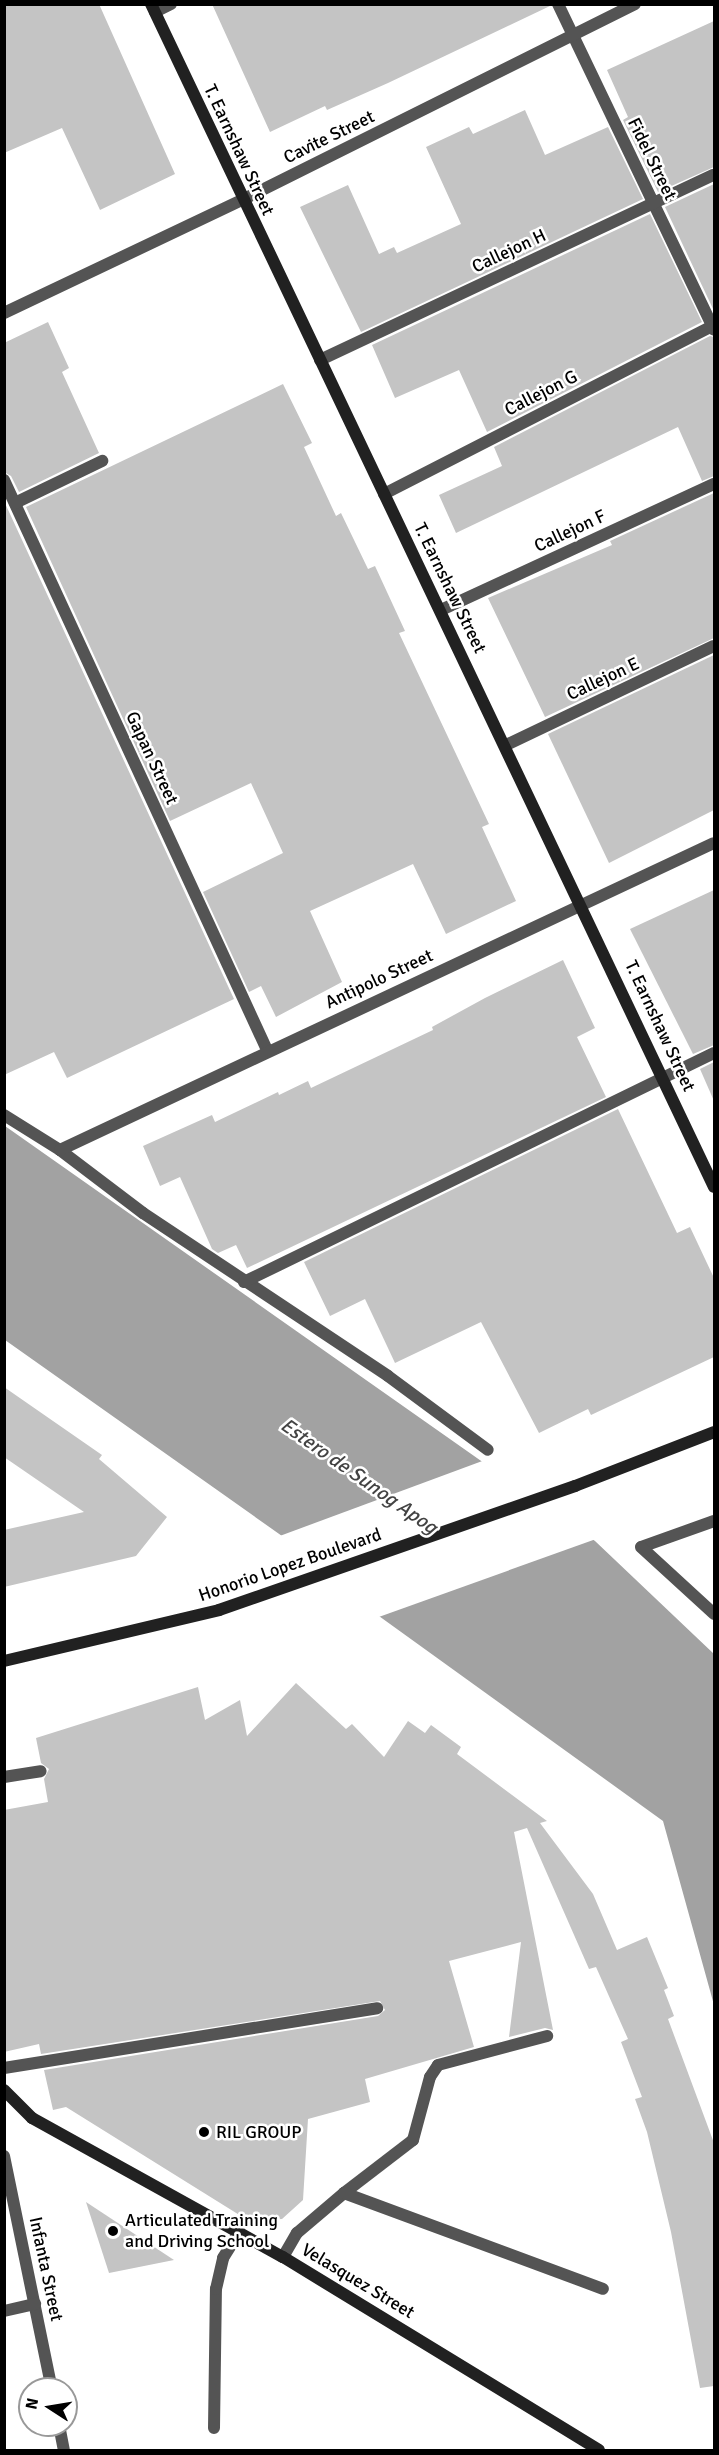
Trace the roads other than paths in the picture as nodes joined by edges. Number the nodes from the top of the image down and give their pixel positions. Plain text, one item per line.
1 (171, 4) edge
2 (558, 4) edge
3 (635, 4) edge
4 (153, 8) edge
5 (572, 36) junction
6 (714, 175) edge
7 (242, 200) junction
8 (653, 203) junction
9 (4, 312) edge
10 (714, 327) edge
11 (320, 360) junction
12 (102, 461) dead end
13 (4, 480) edge
14 (714, 484) edge
15 (384, 494) junction
16 (15, 503) junction
17 (441, 610) junction
18 (714, 646) edge
19 (506, 745) junction
20 (714, 843) edge
21 (583, 904) junction
22 (267, 1050) junction
23 (714, 1053) edge
24 (664, 1077) junction
25 (4, 1115) edge
26 (60, 1150) junction
27 (714, 1187) edge
28 (244, 1282) junction
29 (714, 1432) edge
30 (488, 1450) dead end
31 (714, 1521) edge
32 (714, 1614) edge
33 (4, 1661) edge
34 (41, 1771) dead end
35 (4, 1778) edge
36 (377, 2008) dead end
37 (547, 2036) dead end
38 (4, 2068) edge
39 (4, 2090) edge
40 (4, 2156) edge
41 (344, 2193) junction
42 (239, 2232) junction
43 (284, 2257) junction
44 (603, 2289) dead end
45 (35, 2304) junction
46 (4, 2311) edge
47 (50, 2377) edge
48 (214, 2428) dead end
49 (599, 2451) edge

1 - 4 street
2 - 5 street, Fidel Street
3 - 5 street, Cavite Street
4 - 7 street, T. Earnshaw Street
5 - 7 street, Cavite Street
5 - 8 street, Fidel Street
6 - 8 street, Callejon H
7 - 9 street, Cavite Street
7 - 11 street, T. Earnshaw Street
8 - 10 street, Fidel Street
8 - 11 street, Callejon H
10 - 15 street, Callejon G
11 - 15 street, T. Earnshaw Street
12 - 16 street
13 - 16 street, Gapan Street
14 - 17 street, Callejon F
15 - 17 street, T. Earnshaw Street
16 - 22 street, Gapan Street
17 - 19 street, T. Earnshaw Street
18 - 19 street, Callejon E
19 - 21 street, T. Earnshaw Street
20 - 21 street, Antipolo Street
21 - 22 street, Antipolo Street
21 - 24 street, T. Earnshaw Street
22 - 26 street, Antipolo Street
23 - 24 street
24 - 27 street, T. Earnshaw Street
24 - 28 street
25 - 26 street
26 - 28 street
28 - 30 street
29 - 33 street, Honorio Lopez Boulevard
31 - 32 street
34 - 35 street
36 - 38 street
37 - 41 street
39 - 42 street, Velasquez Street
40 - 45 street, Infanta Street
41 - 43 street
41 - 44 street
42 - 43 street, Velasquez Street
42 - 48 street
43 - 49 street, Velasquez Street
45 - 46 street
45 - 47 street, Infanta Street

